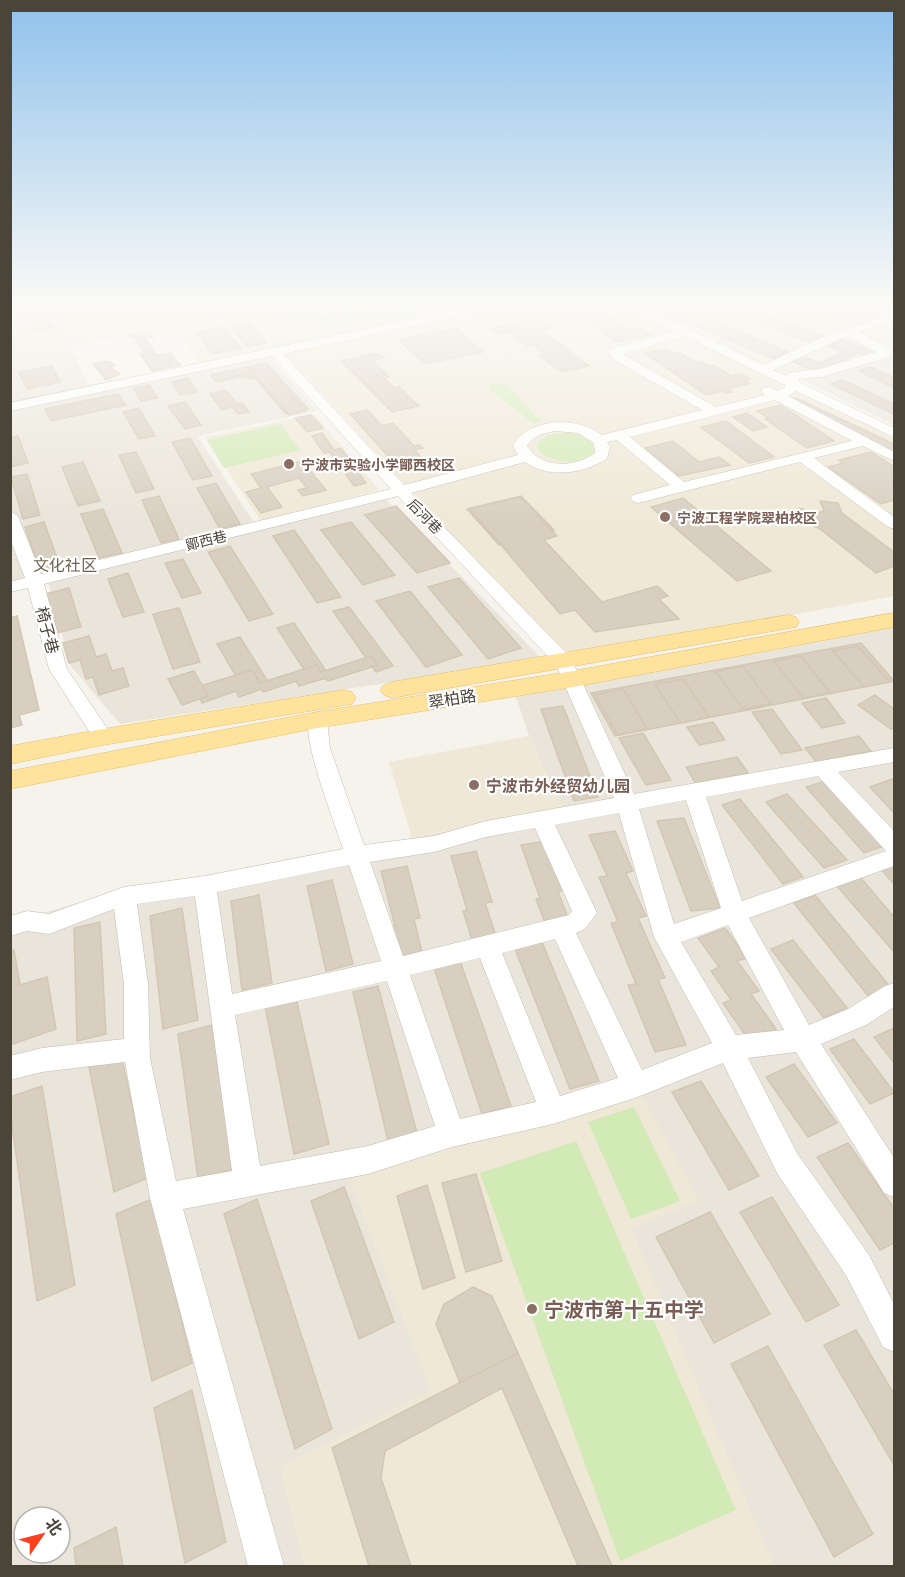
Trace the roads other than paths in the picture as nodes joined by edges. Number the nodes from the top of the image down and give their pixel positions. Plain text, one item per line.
1 (155, 378) edge
2 (298, 378) edge
3 (653, 378) edge
4 (758, 378) edge
5 (782, 378) edge
6 (792, 378) edge
7 (791, 382) junction
8 (776, 396) junction
9 (10, 407) edge
10 (714, 412) junction
11 (894, 433) edge
12 (620, 435) junction
13 (600, 440) junction
14 (863, 441) junction
15 (528, 457) junction
16 (803, 457) junction
17 (894, 458) edge
18 (681, 487) junction
19 (401, 491) junction
20 (638, 498) dead end
21 (10, 516) edge
22 (891, 517) edge
23 (35, 582) junction
24 (10, 587) edge
25 (894, 603) edge
26 (894, 620) edge
27 (568, 670) junction
28 (317, 720) junction
29 (103, 736) junction
30 (10, 755) edge
31 (894, 755) edge
32 (822, 768) junction
33 (10, 780) edge
34 (694, 791) junction
35 (627, 803) junction
36 (542, 820) junction
37 (894, 845) edge
38 (358, 855) junction
39 (894, 856) edge
40 (205, 885) junction
41 (124, 896) junction
42 (734, 913) junction
43 (10, 926) edge
44 (562, 928) junction
45 (666, 937) junction
46 (487, 946) junction
47 (396, 968) junction
48 (894, 994) edge
49 (221, 1007) junction
50 (803, 1040) junction
51 (136, 1048) junction
52 (729, 1048) junction
53 (10, 1068) edge
54 (635, 1085) junction
55 (553, 1112) junction
56 (452, 1134) junction
57 (248, 1182) junction
58 (894, 1183) edge
59 (165, 1198) junction
60 (894, 1336) edge
61 (266, 1566) edge

1 - 9 street
2 - 19 street, 后河巷
3 - 10 street
4 - 8 street
5 - 7 street
6 - 7 street
7 - 8 street
7 - 11 street
8 - 10 street
8 - 14 street
10 - 12 street
12 - 13 street
12 - 18 street
13 - 15 street
13 - 15 street
14 - 16 street
14 - 17 street
15 - 19 street, 鄮西巷
16 - 18 street
16 - 22 street
18 - 20 street
19 - 23 street, 鄮西巷
19 - 27 street, 后河巷
21 - 23 street, 椅子巷
23 - 24 street, 鄮西巷
23 - 29 street, 椅子巷
25 - 27 main road, 翠柏路
26 - 27 main road, 翠柏路
27 - 28 main road, 翠柏路
27 - 29 main road, 翠柏路
27 - 35 street
28 - 33 main road, 翠柏路
28 - 38 street
29 - 30 main road, 翠柏路
31 - 32 street
32 - 34 street
32 - 37 street
34 - 35 street
34 - 42 street
35 - 36 street
35 - 45 street
36 - 38 street
36 - 44 street
38 - 40 street
38 - 47 street
39 - 42 street
40 - 41 street
40 - 49 street
41 - 43 street
41 - 51 street
42 - 45 street
42 - 50 street
44 - 46 street
44 - 54 street
45 - 52 street
46 - 47 street
46 - 55 street
47 - 49 street
47 - 56 street
48 - 50 street
49 - 57 street
50 - 52 street
50 - 58 street
51 - 53 street
51 - 59 street
52 - 54 street
52 - 60 street
54 - 55 street
55 - 56 street
56 - 57 street
57 - 59 street
59 - 61 street

